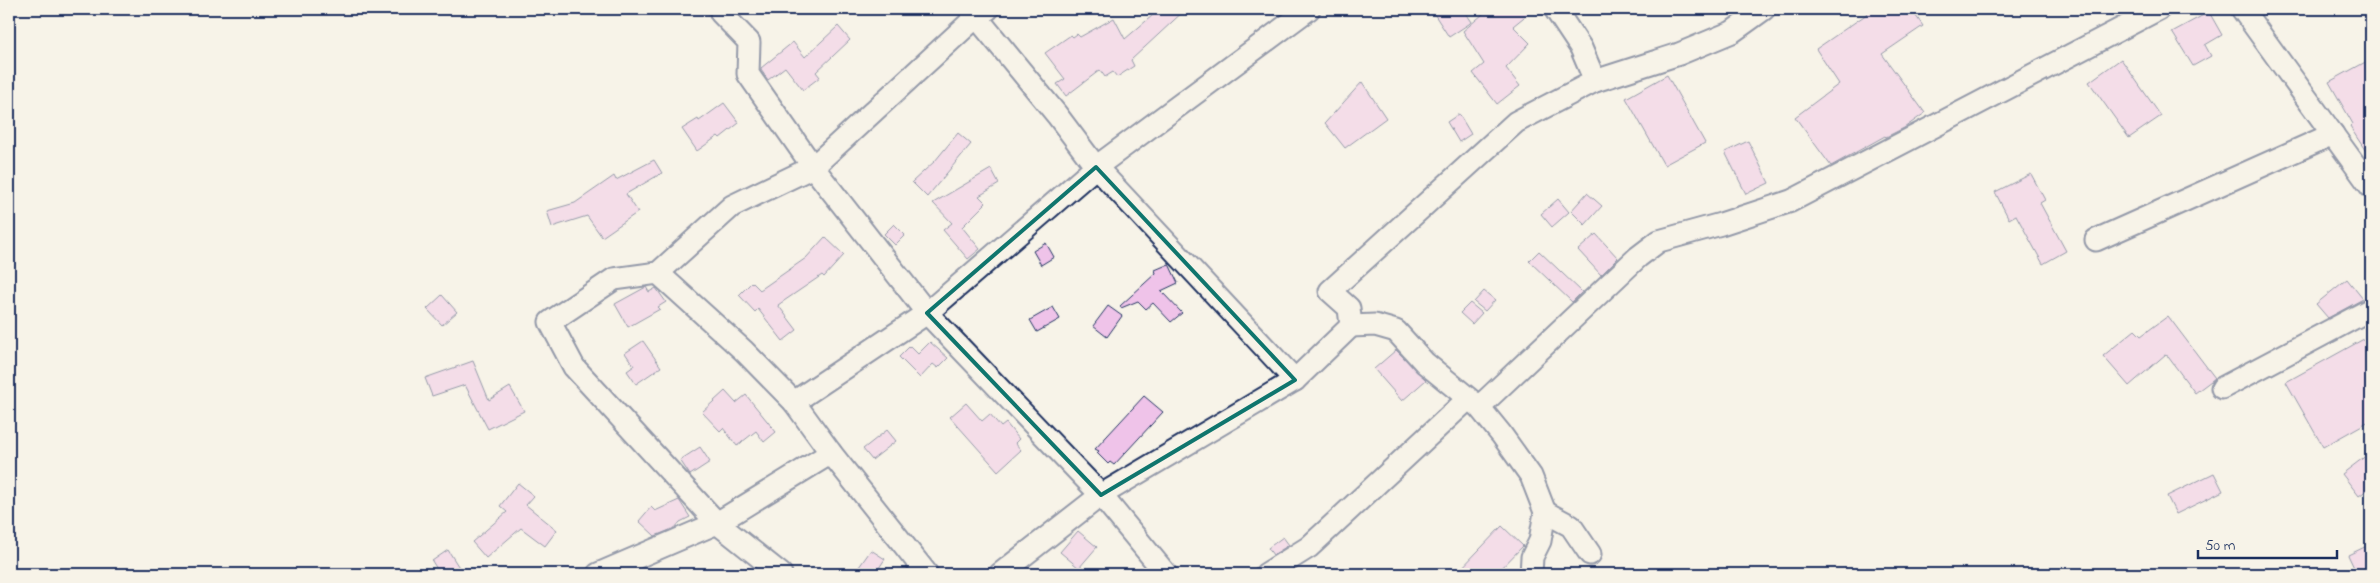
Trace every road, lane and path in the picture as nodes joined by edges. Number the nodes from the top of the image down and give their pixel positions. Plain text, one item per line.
1 (1309, 9) edge
2 (1554, 9) edge
3 (1764, 9) edge
4 (2159, 9) edge
5 (2242, 9) edge
6 (978, 11) edge
7 (721, 13) dead end
8 (1595, 81) junction
9 (2333, 134) junction
10 (813, 167) junction
11 (1096, 167) junction
12 (2371, 187) edge
13 (2096, 240) dead end
14 (658, 273) junction
15 (2371, 309) edge
16 (927, 313) junction
17 (1350, 317) junction
18 (1294, 380) junction
19 (2222, 388) dead end
20 (794, 402) junction
21 (1473, 403) junction
22 (831, 452) junction
23 (1102, 495) junction
24 (1545, 512) junction
25 (717, 523) junction
26 (1590, 554) dead end
27 (598, 574) edge
28 (781, 574) edge
29 (927, 574) edge
30 (1000, 574) edge
31 (1166, 574) edge
32 (1266, 574) edge
33 (1531, 574) edge

1 - 11 street
2 - 8 street
3 - 8 street
4 - 21 street
5 - 9 street
6 - 10 street
6 - 11 street
7 - 10 street
8 - 17 street
9 - 12 street
9 - 13 street
10 - 14 street
10 - 16 street
11 - 16 street
11 - 18 street
14 - 20 street
14 - 25 street
15 - 19 street
16 - 20 street
16 - 23 street
17 - 18 street
17 - 21 street
18 - 23 street
20 - 22 street
21 - 24 street
21 - 32 street
22 - 25 street
22 - 29 street
23 - 30 street
23 - 31 street
24 - 26 street
24 - 33 street
25 - 27 street
25 - 28 street

